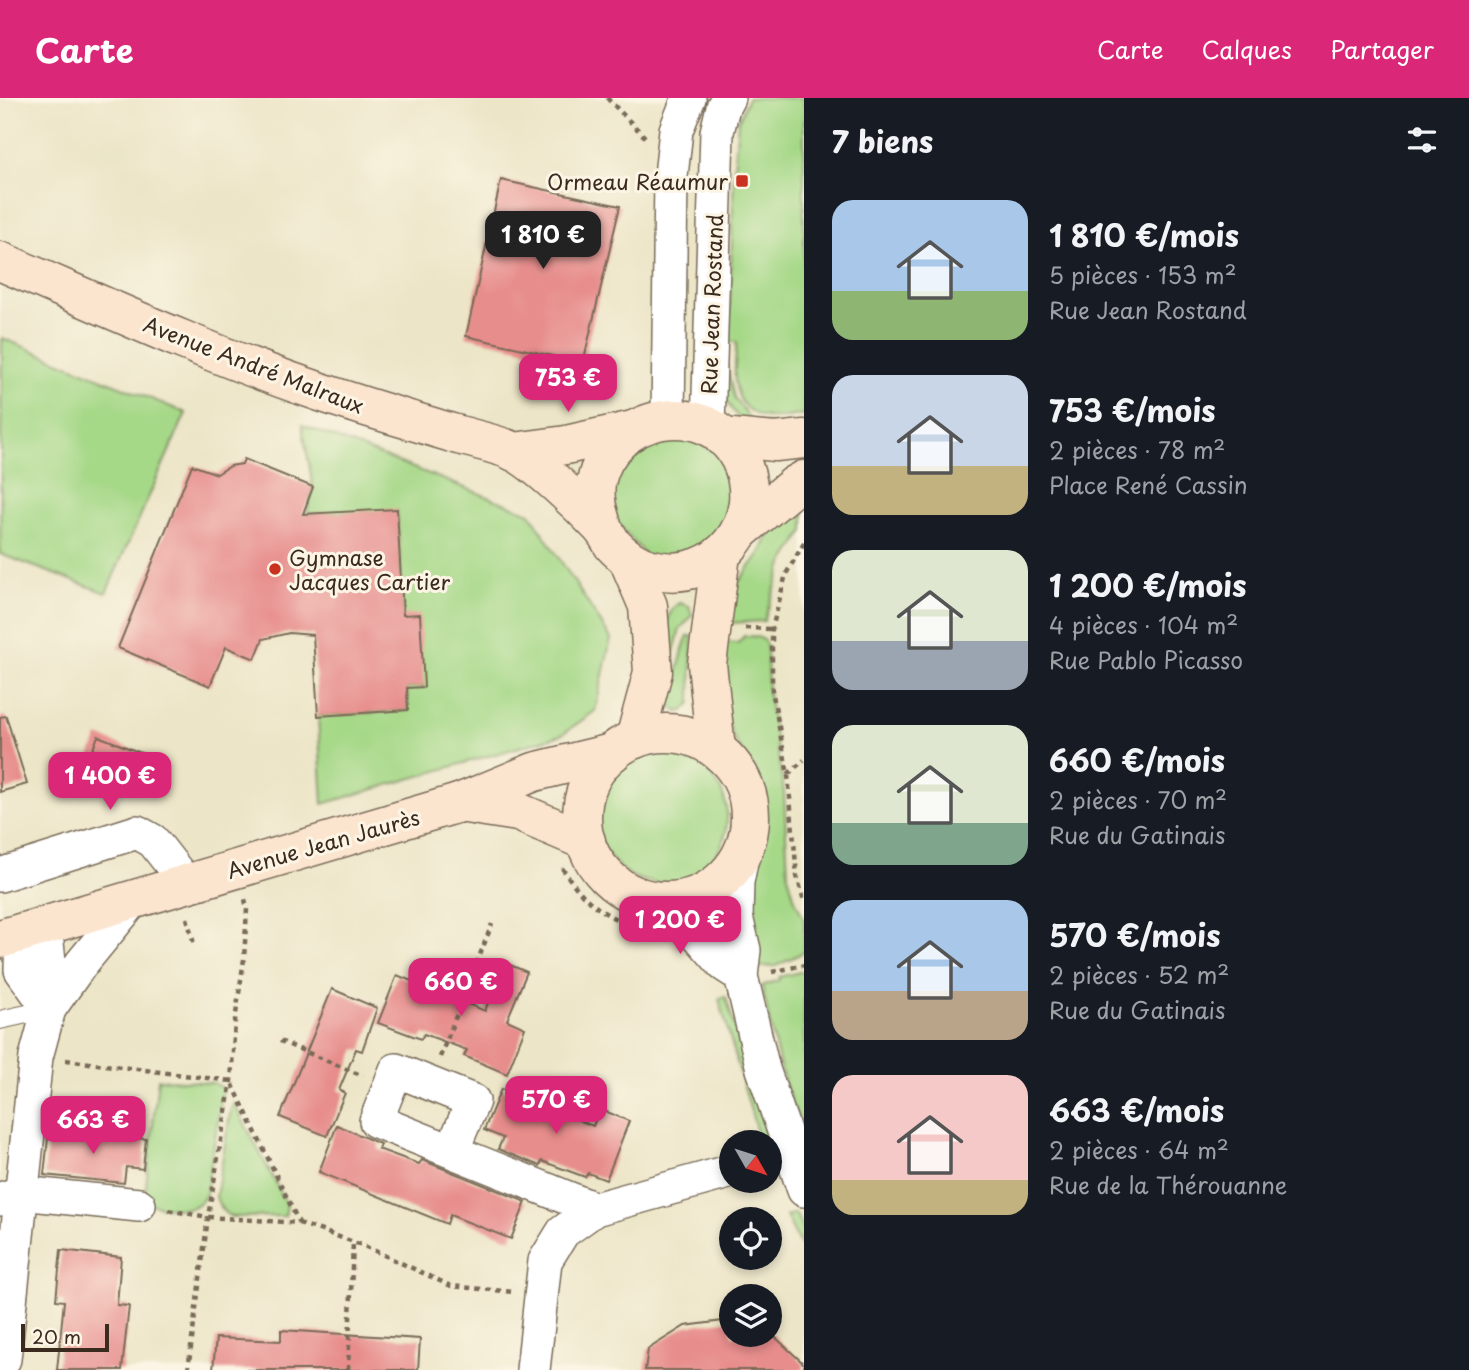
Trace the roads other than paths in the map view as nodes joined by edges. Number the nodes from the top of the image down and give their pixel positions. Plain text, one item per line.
1 (709, 100) edge
2 (0, 261) edge
3 (650, 424) junction
4 (715, 432) junction
5 (804, 439) edge
6 (514, 452) junction
7 (804, 480) edge
8 (603, 528) junction
9 (731, 543) junction
10 (628, 559) junction
11 (624, 746) junction
12 (716, 748) junction
13 (459, 803) junction
14 (571, 851) junction
15 (743, 851) junction
16 (0, 875) edge
17 (136, 897) junction
18 (186, 901) junction
19 (632, 910) junction
20 (22, 932) edge
21 (754, 974) junction
22 (49, 1009) junction
23 (0, 1020) edge
24 (452, 1151) junction
25 (788, 1155) edge
26 (719, 1175) edge
27 (804, 1190) edge
28 (10, 1196) edge
29 (139, 1205) road end
30 (595, 1209) junction
31 (0, 1368) edge
32 (533, 1370) edge

1 - 3 street, Rue Jean Rostand
1 - 4 street, Rue Jean Rostand
2 - 6 street, Avenue André Malraux
3 - 4 street
3 - 6 street
3 - 8 street
4 - 5 street
4 - 9 street
6 - 8 street
7 - 9 street
8 - 10 street
9 - 10 street
9 - 12 street
10 - 11 street
11 - 12 street
11 - 13 street, Avenue Jean Jaurès
11 - 14 street
12 - 15 street
13 - 14 street, Avenue Jean Jaurès
13 - 18 street, Avenue Jean Jaurès
14 - 19 street
15 - 19 street
15 - 21 street
16 - 18 street
17 - 18 street, Avenue Jean Jaurès
17 - 20 street, Avenue Jean Jaurès
17 - 22 street
19 - 21 street
20 - 22 street
21 - 25 street
22 - 23 lane
22 - 28 street
24 - 24 street
24 - 30 street
25 - 27 street
26 - 30 street
28 - 29 street
28 - 31 street
30 - 32 street

